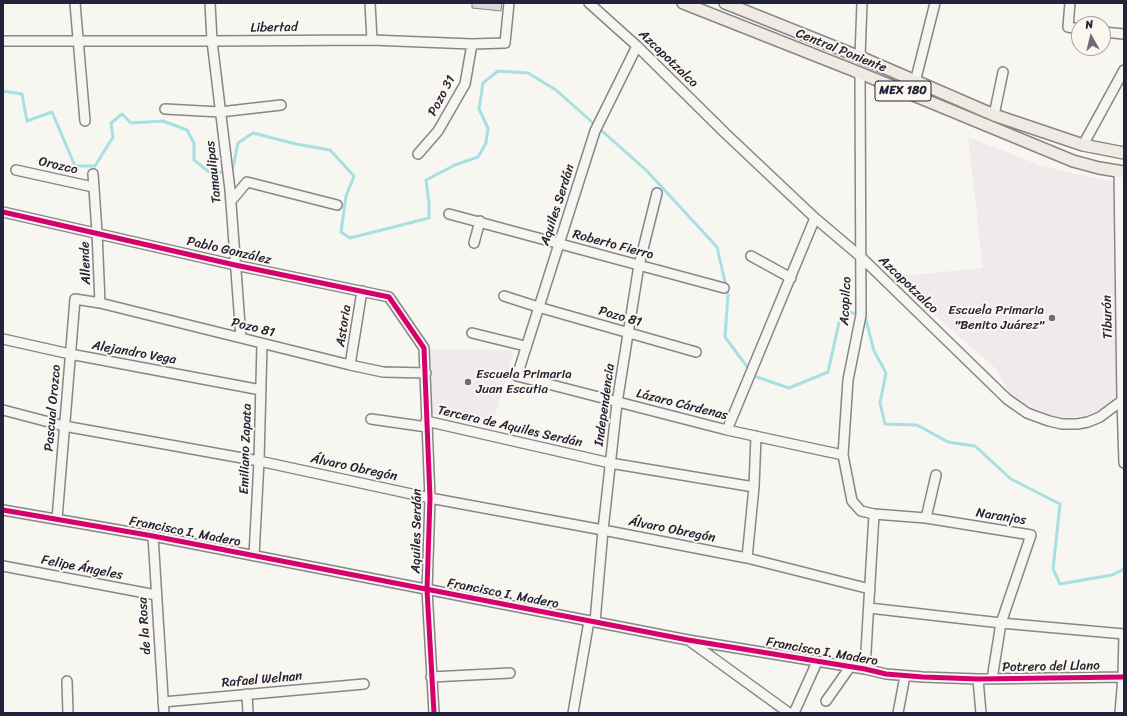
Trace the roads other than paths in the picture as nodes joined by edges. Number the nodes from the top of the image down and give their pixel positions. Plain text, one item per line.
1 (75, 3) edge
2 (210, 3) edge
3 (370, 3) edge
4 (509, 3) edge
5 (588, 3) edge
6 (683, 3) edge
7 (725, 3) edge
8 (862, 3) edge
9 (935, 3) edge
10 (1070, 3) edge
11 (1071, 28) edge
12 (1111, 33) edge
13 (1124, 34) edge
14 (372, 40) junction
15 (3, 41) edge
16 (78, 41) junction
17 (212, 42) junction
18 (472, 44) junction
19 (637, 46) junction
20 (860, 58) junction
21 (1124, 70) edge
22 (1003, 72) dead end
23 (860, 73) junction
24 (916, 82) junction
25 (912, 94) junction
26 (281, 105) dead end
27 (165, 109) dead end
28 (220, 112) junction
29 (994, 115) junction
30 (85, 120) dead end
31 (1083, 145) junction
32 (1124, 152) edge
33 (418, 154) dead end
34 (16, 170) dead end
35 (1121, 172) edge
36 (92, 174) dead end
37 (93, 187) junction
38 (657, 193) dead end
39 (231, 201) junction
40 (337, 206) dead end
41 (3, 212) edge
42 (449, 214) dead end
43 (815, 218) junction
44 (480, 221) junction
45 (97, 232) junction
46 (474, 243) dead end
47 (558, 244) junction
48 (751, 256) dead end
49 (860, 258) junction
50 (235, 265) junction
51 (640, 265) junction
52 (791, 278) junction
53 (724, 288) dead end
54 (362, 291) junction
55 (504, 296) dead end
56 (75, 298) joint
57 (100, 304) junction
58 (538, 307) junction
59 (472, 333) dead end
60 (628, 333) junction
61 (241, 338) junction
62 (3, 339) edge
63 (262, 344) junction
64 (525, 346) junction
65 (424, 348) joint
66 (696, 352) dead end
67 (70, 354) junction
68 (350, 365) junction
69 (426, 373) junction
70 (517, 376) joint
71 (261, 390) junction
72 (1123, 400) edge
73 (617, 403) junction
74 (3, 410) edge
75 (371, 419) dead end
76 (426, 424) junction
77 (64, 426) junction
78 (727, 430) junction
79 (756, 436) junction
80 (843, 455) junction
81 (260, 461) junction
82 (610, 463) junction
83 (1124, 463) edge
84 (936, 475) dead end
85 (754, 487) junction
86 (430, 498) junction
87 (3, 510) edge
88 (874, 514) junction
89 (926, 518) junction
90 (57, 519) junction
91 (603, 530) junction
92 (152, 536) junction
93 (254, 556) junction
94 (747, 558) junction
95 (3, 566) edge
96 (870, 589) junction
97 (427, 590) junction
98 (156, 595) junction
99 (869, 608) junction
100 (592, 622) junction
101 (1001, 623) junction
102 (1124, 634) edge
103 (688, 640) junction
104 (817, 662) junction
105 (850, 667) junction
106 (865, 669) junction
107 (510, 673) dead end
108 (905, 676) junction
109 (431, 677) junction
110 (1124, 677) edge
111 (978, 679) junction
112 (992, 679) junction
113 (67, 680) dead end
114 (364, 684) dead end
115 (247, 694) junction
116 (163, 702) junction
117 (826, 702) dead end
118 (68, 713) edge
119 (164, 713) edge
120 (248, 713) edge
121 (434, 713) edge
122 (573, 713) edge
123 (789, 713) edge
124 (794, 713) edge
125 (898, 713) edge
126 (981, 713) edge
127 (1120, 713) edge

1 - 16 street
2 - 17 street, Tamaulipas
3 - 14 street
4 - 18 street, Libertad
5 - 19 street, Azcapotzalco
6 - 23 main road, Central Poniente / MEX 180
7 - 20 main road, Central Poniente / MEX 180
8 - 20 street
9 - 24 street
10 - 11 street
12 - 13 street
14 - 17 street, Libertad
14 - 18 street, Libertad
15 - 16 street, Libertad
16 - 17 street, Libertad
16 - 30 street
17 - 28 street, Tamaulipas
18 - 33 street, Pozo 31
19 - 43 street, Azcapotzalco
19 - 47 street, Aquiles Serdán
20 - 24 main road, Central Poniente / MEX 180
21 - 31 street
22 - 29 street
23 - 25 main road, Central Poniente / MEX 180
23 - 49 street, Acopilco
24 - 25 street
24 - 29 main road, Central Poniente / MEX 180
25 - 35 main road, Central Poniente / MEX 180
26 - 28 street
27 - 28 street
28 - 39 street, Tamaulipas
29 - 31 main road, Central Poniente / MEX 180
31 - 32 main road, Central Poniente / MEX 180
34 - 37 street, Orozco
35 - 72 street, Tiburón
36 - 37 street, Allende
37 - 45 street, Allende
38 - 51 street, Independencia
39 - 40 street
39 - 50 street, Tamaulipas
41 - 45 street, Pablo González
42 - 44 street, Roberto Fierro
43 - 49 street, Azcapotzalco
43 - 52 street
44 - 46 street
44 - 47 street, Roberto Fierro
45 - 50 street, Pablo González
45 - 57 street, Allende
47 - 51 street, Roberto Fierro
47 - 58 street, Aquiles Serdán
48 - 52 street
49 - 72 street, Azcapotzalco
49 - 80 street, Acopilco
50 - 54 street, Pablo González
50 - 61 street, Tamaulipas
51 - 53 street, Roberto Fierro
51 - 60 street, Independencia
52 - 78 street
54 - 65 street, Pablo González
54 - 68 street, Astoria
55 - 58 street, Pozo 81
56 - 57 street, Pozo 81
56 - 67 street, Pascual Orozco
57 - 61 street, Pozo 81
58 - 60 street, Pozo 81
58 - 64 street, Aquiles Serdán
59 - 64 street
60 - 66 street, Pozo 81
60 - 73 street, Independencia
61 - 63 street, Pozo 81
62 - 67 street, Alejandro Vega
63 - 68 street, Pozo 81
63 - 71 street, Emiliano Zapata
64 - 70 street, Aquiles Serdán
65 - 69 street, Aquiles Serdán
67 - 71 street, Alejandro Vega
67 - 77 street, Pascual Orozco
68 - 69 street, Pozo 81
69 - 76 street, Aquiles Serdán
70 - 73 street, Lázaro Cárdenas
71 - 81 street, Emiliano Zapata
72 - 83 street, Tiburón
73 - 78 street, Lázaro Cárdenas
73 - 82 street, Independencia
74 - 77 street, Álvaro Obregón
75 - 76 street, Tercera de Aquiles Serdán
76 - 82 street, Tercera de Aquiles Serdán
76 - 86 street, Aquiles Serdán
77 - 81 street, Álvaro Obregón
77 - 90 street, Pascual Orozco
78 - 79 street, Lázaro Cárdenas
79 - 80 street, Lázaro Cárdenas
79 - 85 street
80 - 88 street, Acopilco
81 - 86 street, Álvaro Obregón
81 - 93 street, Emiliano Zapata
82 - 85 street, Tercera de Aquiles Serdán
82 - 91 street, Independencia
84 - 89 street
85 - 94 street
86 - 91 street, Álvaro Obregón
86 - 97 street, Aquiles Serdán
87 - 90 street, Francisco I. Madero
88 - 89 street, Naranjos
88 - 96 street, Francisco I. Madero
89 - 101 street, Naranjos
90 - 92 street, Francisco I. Madero
91 - 94 street, Álvaro Obregón
91 - 100 street, Independencia
92 - 93 street, Francisco I. Madero
92 - 98 street, de la Rosa
93 - 97 street, Francisco I. Madero
94 - 96 street, Álvaro Obregón
95 - 98 street, Felipe Ángeles
96 - 99 street, Francisco I. Madero
97 - 100 street, Francisco I. Madero
97 - 109 street, Aquiles Serdán
98 - 116 street, de la Rosa
99 - 101 street
99 - 106 street, Francisco I. Madero
100 - 103 street, Francisco I. Madero
100 - 122 street, Independencia
101 - 102 street
101 - 112 street, Naranjos
102 - 110 street
103 - 104 street, Francisco I. Madero
103 - 123 street
104 - 105 street, Francisco I. Madero
104 - 124 street
105 - 106 street, Francisco I. Madero
105 - 117 street
106 - 108 street, Francisco I. Madero
107 - 109 street
108 - 111 street, Francisco I. Madero
108 - 125 street
109 - 121 street, Aquiles Serdán
110 - 112 street, Potrero del Llano
110 - 127 street
111 - 112 street, Potrero del Llano
111 - 126 street
113 - 118 street
114 - 115 street, Rafael Welnan
115 - 116 street, Rafael Welnan
115 - 120 street
116 - 119 street, de la Rosa

